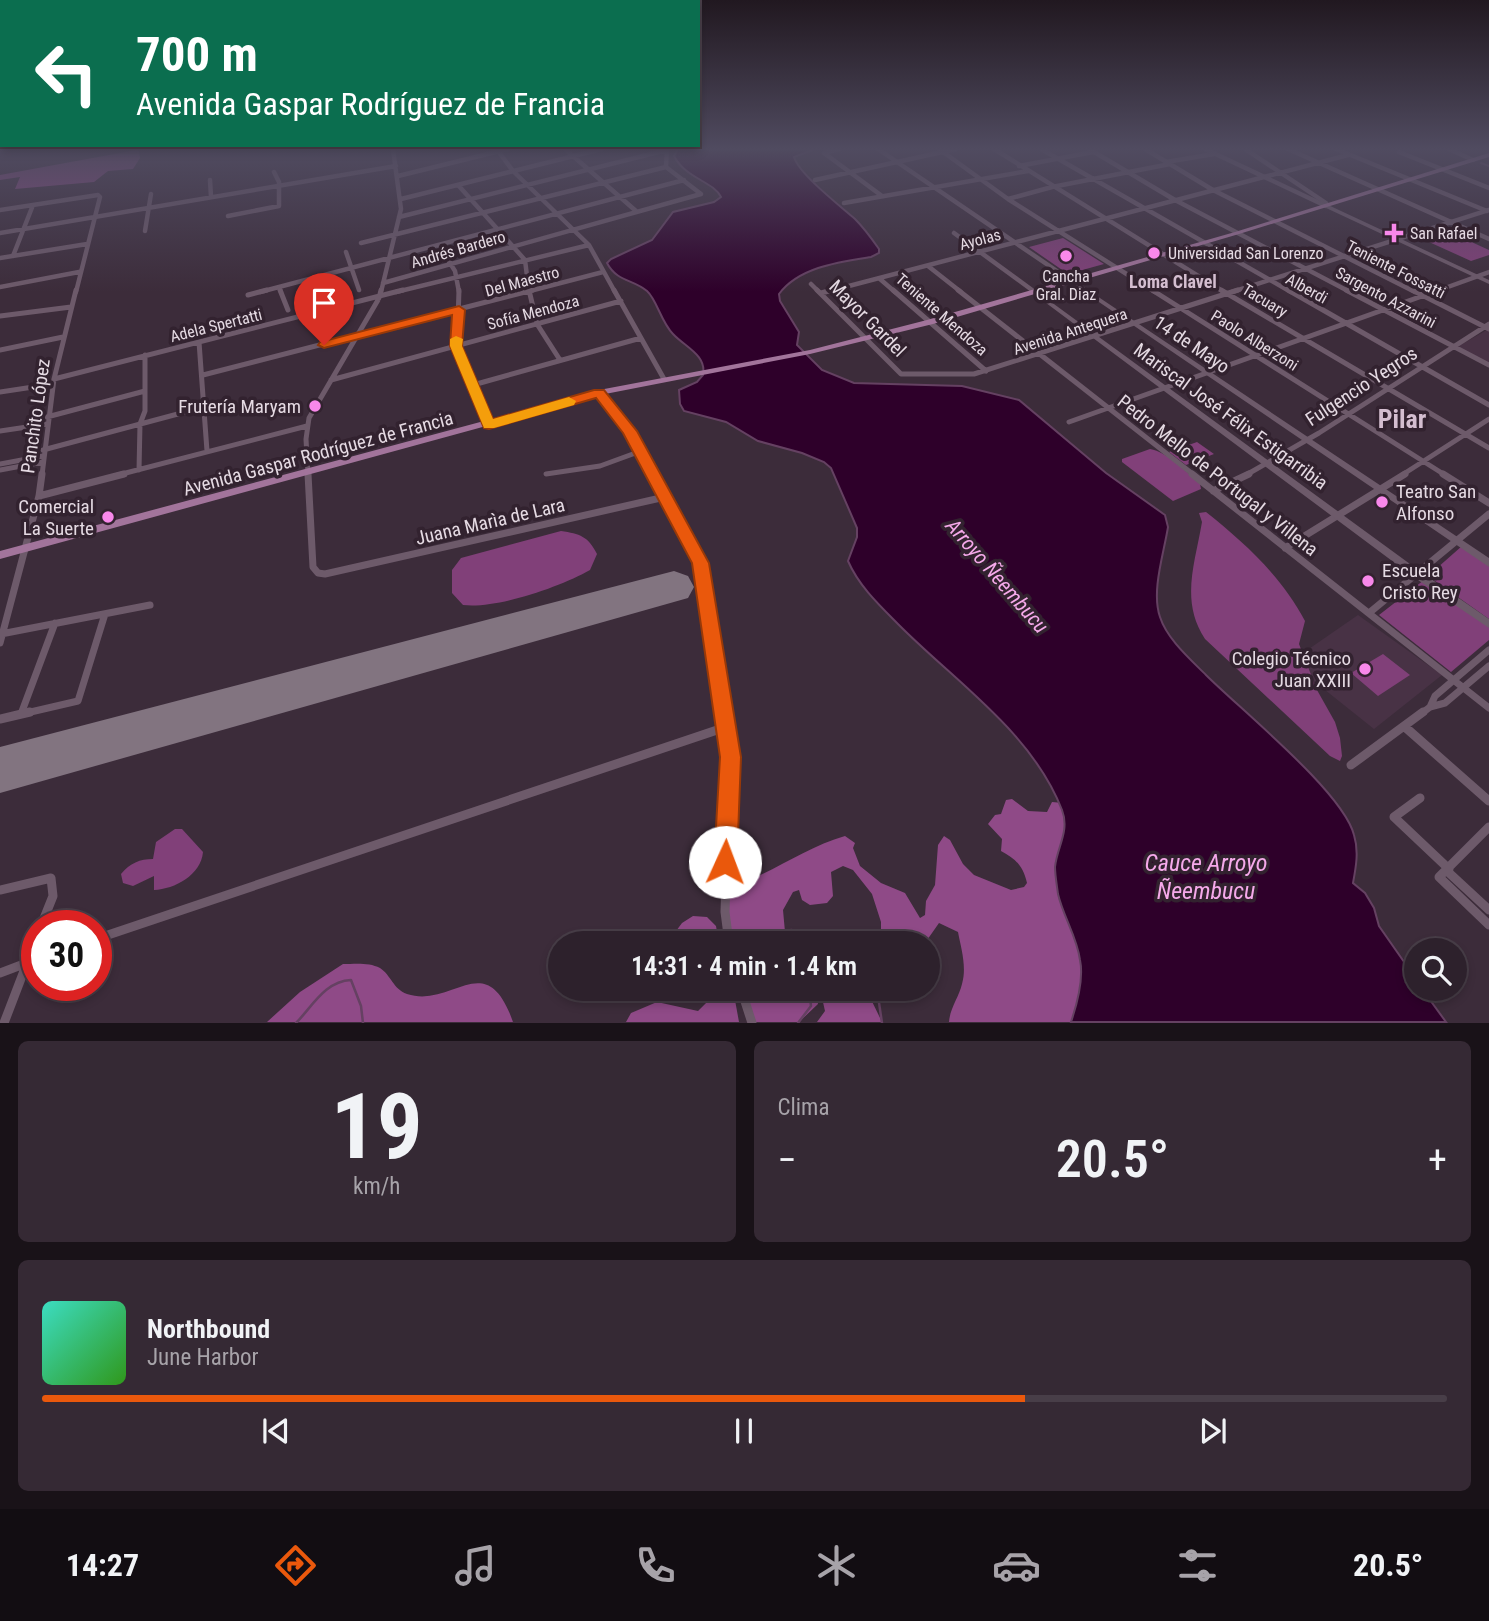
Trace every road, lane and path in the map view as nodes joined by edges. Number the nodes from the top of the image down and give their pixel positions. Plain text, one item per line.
1 (87, 197) edge
2 (100, 197) edge
3 (150, 197) edge
4 (211, 197) edge
5 (279, 197) edge
6 (410, 197) edge
7 (469, 197) edge
8 (480, 197) edge
9 (539, 197) edge
10 (550, 197) edge
11 (621, 197) joint
12 (691, 197) edge
13 (878, 197) edge
14 (949, 197) edge
15 (1005, 197) edge
16 (1016, 197) edge
17 (1068, 197) edge
18 (1120, 197) edge
19 (1169, 197) edge
20 (1187, 197) edge
21 (1226, 197) edge
22 (1308, 197) edge
23 (1314, 197) edge
24 (1349, 197) edge
25 (1393, 197) edge
26 (1452, 197) edge
27 (401, 199) joint
28 (471, 199) junction
29 (541, 199) junction
30 (1008, 199) junction
31 (1175, 200) junction
32 (844, 203) dead end
33 (1324, 204) junction
34 (33, 205) junction
35 (149, 208) junction
36 (1142, 209) junction
37 (0, 210) edge
38 (636, 211) junction
39 (1488, 211) edge
40 (485, 214) junction
41 (557, 214) junction
42 (228, 216) dead end
43 (399, 216) junction
44 (95, 217) junction
45 (1104, 219) junction
46 (1273, 221) junction
47 (1452, 222) junction
48 (23, 229) junction
49 (499, 230) junction
50 (573, 230) junction
51 (145, 231) dead end
52 (1059, 231) junction
53 (1236, 232) junction
54 (0, 233) edge
55 (954, 233) dead end
56 (395, 236) junction
57 (1489, 239) edge
58 (1398, 240) junction
59 (1016, 242) junction
60 (1200, 242) junction
61 (360, 243) dead end
62 (87, 244) junction
63 (589, 245) junction
64 (439, 246) junction
65 (515, 246) junction
66 (979, 251) junction
67 (346, 252) dead end
68 (1160, 254) junction
69 (13, 256) junction
70 (1345, 256) junction
71 (0, 258) edge
72 (388, 260) junction
73 (525, 260) junction
74 (454, 264) junction
75 (928, 266) junction
76 (1115, 267) junction
77 (352, 269) junction
78 (1307, 269) junction
79 (79, 272) junction
80 (603, 272) junction
81 (459, 276) junction
82 (1485, 277) edge
83 (880, 279) junction
84 (1071, 280) junction
85 (1270, 281) junction
86 (383, 283) junction
87 (811, 284) dead end
88 (279, 287) junction
89 (1, 289) edge
90 (359, 290) dead end
91 (1033, 291) junction
92 (529, 292) junction
93 (821, 293) junction
94 (1229, 294) junction
95 (248, 295) dead end
96 (1426, 297) junction
97 (379, 298) junction
98 (621, 301) junction
99 (71, 307) junction
100 (978, 307) junction
101 (1182, 309) junction
102 (288, 310) dead end
103 (459, 310) junction
104 (1386, 311) junction
105 (0, 316) edge
106 (928, 321) junction
107 (537, 324) junction
108 (1135, 324) junction
109 (1348, 324) junction
110 (1487, 327) edge
111 (358, 336) junction
112 (63, 337) junction
113 (1096, 337) junction
114 (641, 338) junction
115 (865, 338) junction
116 (1307, 340) junction
117 (199, 342) junction
118 (456, 346) junction
119 (1452, 346) junction
120 (0, 350) edge
121 (145, 355) junction
122 (1040, 355) junction
123 (1259, 356) junction
124 (559, 360) junction
125 (1419, 365) junction
126 (1489, 365) edge
127 (983, 372) junction
128 (203, 375) junction
129 (1210, 375) junction
130 (333, 379) junction
131 (664, 379) junction
132 (982, 381) dead end
133 (53, 382) junction
134 (473, 385) junction
135 (1386, 387) junction
136 (1168, 390) junction
137 (145, 391) junction
138 (0, 392) edge
139 (599, 393) junction
140 (1489, 405) edge
141 (204, 407) junction
142 (1110, 410) junction
143 (1349, 414) junction
144 (1489, 419) edge
145 (47, 420) junction
146 (1070, 424) dead end
147 (140, 425) junction
148 (489, 425) junction
149 (307, 426) junction
150 (0, 432) edge
151 (1466, 434) junction
152 (1306, 441) junction
153 (1489, 448) edge
154 (207, 451) junction
155 (641, 451) junction
156 (43, 456) junction
157 (1425, 461) junction
158 (0, 464) edge
159 (1270, 464) junction
160 (0, 470) edge
161 (139, 470) junction
162 (308, 473) junction
163 (546, 474) dead end
164 (1380, 489) junction
165 (1213, 491) junction
166 (39, 496) junction
167 (665, 497) junction
168 (1489, 503) edge
169 (1489, 514) edge
170 (1340, 516) junction
171 (1455, 540) junction
172 (27, 548) junction
173 (1284, 548) junction
174 (0, 555) edge
175 (1489, 563) edge
176 (1418, 575) junction
177 (150, 605) dead end
178 (1368, 613) junction
179 (105, 614) junction
180 (55, 623) junction
181 (1489, 624) edge
182 (2, 633) edge
183 (0, 643) edge
184 (1489, 650) edge
185 (1489, 666) edge
186 (1452, 680) junction
187 (1463, 687) junction
188 (1430, 707) junction
189 (1489, 708) edge
190 (21, 713) junction
191 (0, 719) edge
192 (726, 727) junction
193 (1405, 727) junction
194 (1351, 765) dead end
195 (1420, 797) dead end
196 (1489, 801) edge
197 (1489, 827) edge
198 (1445, 872) junction
199 (0, 890) edge
200 (48, 910) edge
201 (1489, 910) edge
202 (1489, 925) edge
203 (727, 931) edge
204 (112, 934) edge
205 (21, 964) edge
206 (0, 973) edge
207 (21, 985) edge
208 (745, 1001) edge
209 (4, 1023) edge
210 (752, 1023) edge

1 - 34 street, Panchito López
2 - 44 street, Panchito López
3 - 35 street
4 - 35 street
5 - 42 street
6 - 27 street
7 - 28 street
8 - 28 street
9 - 29 street
10 - 29 street
11 - 38 street
11 - 41 street
12 - 38 street, Andrés Bardero
13 - 32 street
14 - 59 street, 14 de Mayo
15 - 30 street, Paolo Alberzoni
16 - 30 street
17 - 45 street, Tacuary
18 - 36 street, Alberdi
19 - 31 street, Sargento Azzarini
20 - 31 street, Ayolas
21 - 46 street, Teniente Fossatti
22 - 33 street
23 - 33 street
24 - 33 main road, Avenida Gaspar Rodríguez de Francia
25 - 47 street
26 - 39 street
27 - 43 street
28 - 40 street
28 - 43 street
29 - 40 street
29 - 41 street
30 - 52 street, Paolo Alberzoni
31 - 36 street, Ayolas
31 - 53 street, Sargento Azzarini
33 - 46 main road, Avenida Gaspar Rodríguez de Francia
33 - 58 main road
34 - 37 street
34 - 48 street
35 - 44 street
35 - 51 street
36 - 45 street, Ayolas
36 - 60 street, Alberdi
38 - 50 street, Andrés Bardero
39 - 47 street, Avenida Antequera
40 - 49 street
40 - 56 street
41 - 49 street
41 - 50 street
43 - 56 street
44 - 48 street
44 - 62 street, Panchito López
45 - 52 street, Ayolas
45 - 68 street, Tacuary
46 - 53 main road, Avenida Gaspar Rodríguez de Francia
46 - 70 street, Teniente Fossatti
47 - 57 street
47 - 58 street, Avenida Antequera
48 - 54 street
48 - 69 street
49 - 64 street
49 - 65 street
50 - 63 street
50 - 65 street, Andrés Bardero
52 - 59 street, Ayolas
52 - 76 street, Paolo Alberzoni
53 - 60 main road, Avenida Gaspar Rodríguez de Francia
53 - 78 street, Sargento Azzarini
55 - 66 street, Mariscal José Félix Estigarribia
56 - 61 street
56 - 72 street
58 - 70 street, Avenida Antequera
58 - 82 main road
59 - 66 street, Ayolas
59 - 84 street, 14 de Mayo
60 - 68 main road, Avenida Gaspar Rodríguez de Francia
60 - 85 street, Alberdi
62 - 69 street
62 - 79 street, Panchito López
63 - 73 street, Adela Spertatti
63 - 80 street
64 - 72 street
64 - 74 street
65 - 73 street
65 - 74 street, Andrés Bardero
66 - 75 street, Ayolas
66 - 91 street, Mariscal José Félix Estigarribia
67 - 77 street
68 - 76 main road, Avenida Gaspar Rodríguez de Francia
68 - 94 street, Tacuary
69 - 71 street
70 - 78 street, Avenida Antequera
70 - 96 street, Teniente Fossatti
72 - 77 street
72 - 86 street
73 - 81 street, Adela Spertatti
73 - 92 street
74 - 81 street
74 - 86 street, Andrés Bardero
75 - 83 street, Ayolas
75 - 100 street, Pedro Mello de Portugal y Villena
76 - 84 main road, Avenida Gaspar Rodríguez de Francia
76 - 101 street, Paolo Alberzoni
77 - 88 street
77 - 90 street
78 - 85 street, Avenida Antequera
78 - 104 street, Sargento Azzarini
79 - 89 street
79 - 99 street, Panchito López
80 - 92 street, Del Maestro
80 - 98 street
81 - 97 street, Adela Spertatti
81 - 103 street
82 - 96 street
83 - 93 street, Ayolas
83 - 106 street, Teniente Mendoza
84 - 91 main road, Avenida Gaspar Rodríguez de Francia
84 - 108 main road, 14 de Mayo
85 - 94 street, Avenida Antequera
85 - 109 street, Alberdi
86 - 97 street
87 - 93 street, Mayor Gardel
88 - 95 street
88 - 102 street
91 - 100 main road, Avenida Gaspar Rodríguez de Francia
91 - 113 main road, Mariscal José Félix Estigarribia
92 - 103 street, Del Maestro
92 - 107 street
93 - 115 street, Mayor Gardel
94 - 101 street, Avenida Antequera
94 - 116 street, Tacuary
96 - 104 street
96 - 110 street, Teniente Fossatti
97 - 111 street
97 - 117 street, Adela Spertatti
98 - 107 street, Sofía Mendoza
98 - 114 street
99 - 105 street
99 - 112 street, Panchito López
100 - 106 main road, Avenida Gaspar Rodríguez de Francia
100 - 122 street, Pedro Mello de Portugal y Villena
101 - 108 street, Avenida Antequera
101 - 123 street, Paolo Alberzoni
103 - 111 street, Del Maestro
103 - 118 street
104 - 109 street
104 - 119 street, Sargento Azzarini
106 - 115 main road, Avenida Gaspar Rodríguez de Francia
106 - 127 street, Teniente Mendoza
107 - 118 street, Sofía Mendoza
107 - 124 street
108 - 113 street, Avenida Antequera
108 - 129 main road, 14 de Mayo
109 - 116 street
109 - 125 street, Alberdi
110 - 119 street, Fulgencio Yegros
111 - 128 street, Del Maestro
111 - 130 street
112 - 120 street
112 - 133 street, Panchito López
113 - 122 street, Avenida Antequera
113 - 136 main road, Mariscal José Félix Estigarribia
114 - 124 street
114 - 131 street
115 - 127 street, Mayor Gardel
115 - 131 main road, Avenida Gaspar Rodríguez de Francia
116 - 123 street
116 - 135 street, Tacuary
117 - 121 street, Adela Spertatti
117 - 128 street
118 - 130 street, Sofía Mendoza
118 - 134 street
119 - 125 street, Fulgencio Yegros
119 - 126 street, Sargento Azzarini
121 - 133 street, Adela Spertatti
121 - 137 street
122 - 127 street, Avenida Antequera
122 - 142 street, Pedro Mello de Portugal y Villena
123 - 129 street
123 - 143 street, Paolo Alberzoni
124 - 134 street
125 - 135 street, Fulgencio Yegros
125 - 140 street, Alberdi
127 - 132 street
128 - 141 street
129 - 136 street
129 - 152 main road, 14 de Mayo
130 - 149 street
131 - 139 main road, Avenida Gaspar Rodríguez de Francia
133 - 138 street, Adela Spertatti
133 - 145 street, Panchito López
134 - 148 street
135 - 143 street, Fulgencio Yegros
135 - 151 street, Tacuary
136 - 142 street
136 - 159 main road, Mariscal José Félix Estigarribia
137 - 145 street
137 - 147 street
139 - 148 main road, Avenida Gaspar Rodríguez de Francia
139 - 155 street
141 - 147 street
141 - 154 street
142 - 146 street
142 - 165 street, Pedro Mello de Portugal y Villena
143 - 152 street, Fulgencio Yegros
143 - 157 street, Paolo Alberzoni
144 - 151 street
145 - 150 street
145 - 156 street, Panchito López
147 - 156 street
147 - 161 street
148 - 162 main road, Avenida Gaspar Rodríguez de Francia
149 - 154 street
149 - 162 street
151 - 153 street, Tacuary
151 - 157 street
152 - 159 street, Fulgencio Yegros
152 - 164 main road, 14 de Mayo
154 - 161 street
155 - 163 street
155 - 167 street
156 - 158 street
156 - 160 street
156 - 166 street, Panchito López
157 - 164 street
157 - 168 street, Paolo Alberzoni
159 - 165 street, Fulgencio Yegros
159 - 170 main road, Mariscal José Félix Estigarribia
161 - 166 street
162 - 167 street, Juana Marìa de Lara
162 - 172 main road, Avenida Gaspar Rodríguez de Francia
164 - 170 street
164 - 171 main road, 14 de Mayo
165 - 173 street, Pedro Mello de Portugal y Villena
166 - 172 street, Panchito López
167 - 192 street
169 - 171 street
170 - 173 street
170 - 176 main road, Mariscal José Félix Estigarribia
171 - 175 main road, 14 de Mayo
171 - 176 street
172 - 174 main road, Avenida Gaspar Rodríguez de Francia
172 - 182 street, Panchito López
173 - 178 street, Pedro Mello de Portugal y Villena
176 - 178 street
176 - 181 main road, Mariscal José Félix Estigarribia
177 - 179 street
178 - 186 street, Pedro Mello de Portugal y Villena
179 - 180 street
179 - 190 street
180 - 182 street
180 - 190 street
182 - 183 street, Panchito López
184 - 186 street
185 - 187 street
186 - 187 street, Pedro Mello de Portugal y Villena
186 - 188 street
187 - 188 street
187 - 189 street, Pedro Mello de Portugal y Villena
188 - 193 street
190 - 191 street
192 - 203 street
192 - 204 street
193 - 194 street
193 - 196 street
195 - 198 street
197 - 198 street
198 - 201 street
198 - 202 street
199 - 200 street
205 - 206 street
207 - 209 street
208 - 210 street

